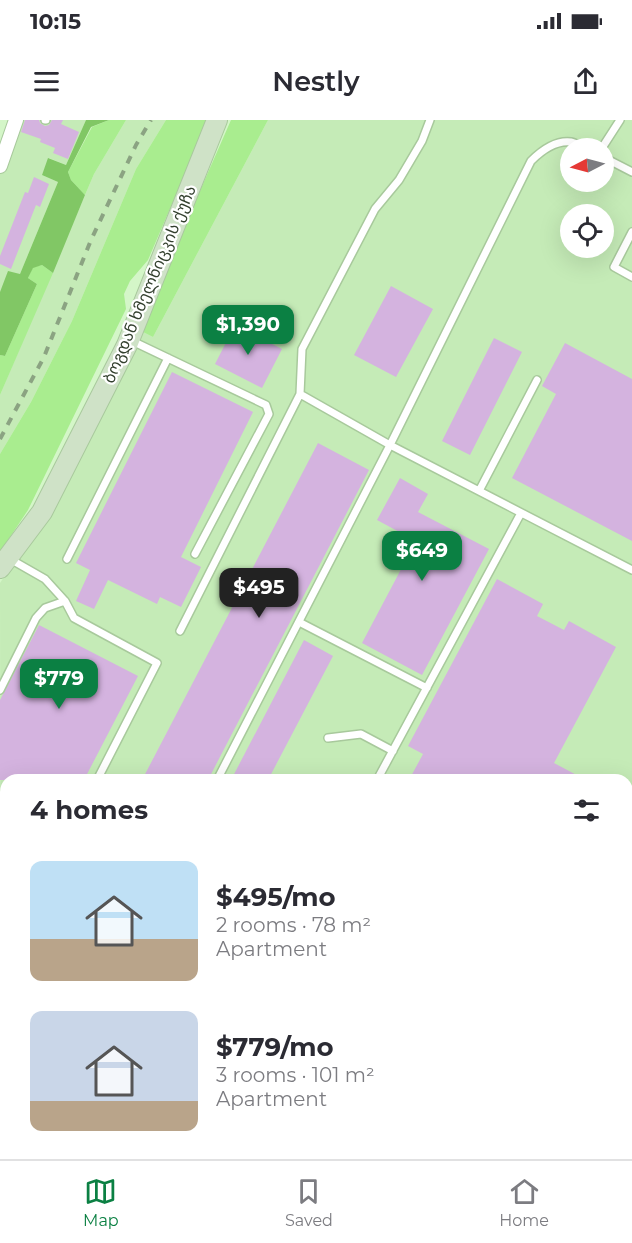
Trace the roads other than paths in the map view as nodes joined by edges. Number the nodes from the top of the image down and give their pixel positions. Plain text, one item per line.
1 (16, 120) edge
2 (217, 120) edge
3 (430, 120) edge
4 (620, 120) edge
5 (608, 138) edge
6 (560, 144) edge
7 (614, 163) edge
8 (0, 166) edge
9 (632, 172) edge
10 (632, 232) edge
11 (632, 277) edge
12 (129, 340) junction
13 (168, 358) junction
14 (537, 380) dead end
15 (300, 394) junction
16 (390, 446) junction
17 (479, 491) junction
18 (521, 513) junction
19 (195, 554) dead end
20 (67, 559) dead end
21 (4, 563) edge
22 (632, 570) edge
23 (64, 601) junction
24 (299, 622) junction
25 (180, 631) dead end
26 (427, 688) junction
27 (0, 690) edge
28 (328, 738) dead end
29 (393, 751) junction
30 (100, 774) edge
31 (220, 774) edge
32 (380, 774) edge

1 - 8 street
2 - 12 main road, ბოგდან ხმელნიცკის ქუჩა
3 - 15 lane
4 - 5 lane
6 - 16 lane
7 - 9 lane
10 - 11 lane
12 - 13 lane
12 - 21 main road, ბოგდან ხმელნიცკის ქუჩა
13 - 19 lane
13 - 20 lane
14 - 17 lane
15 - 16 lane
15 - 25 lane
16 - 17 lane
16 - 24 lane
17 - 18 lane
18 - 22 lane
18 - 26 lane
21 - 23 lane
23 - 27 lane
23 - 30 lane
24 - 26 lane
24 - 31 lane
26 - 29 lane
28 - 29 lane
29 - 32 lane

